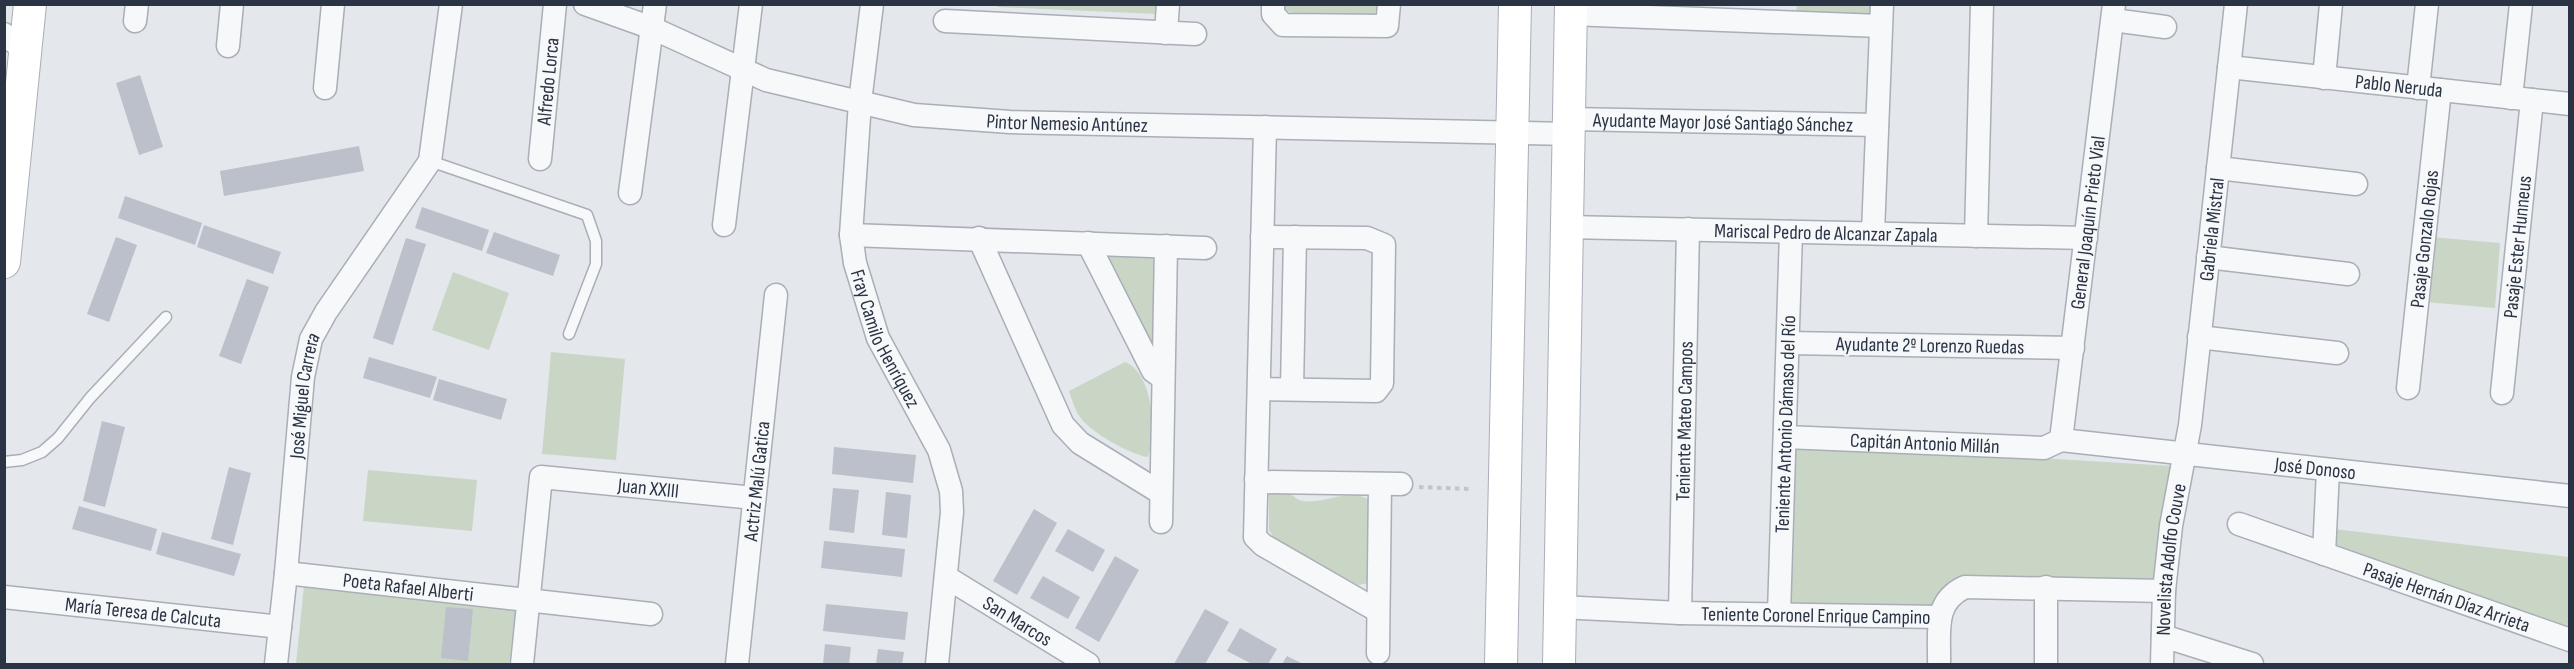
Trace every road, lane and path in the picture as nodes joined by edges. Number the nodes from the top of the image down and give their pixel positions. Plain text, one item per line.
1 (30, 4) edge
2 (232, 4) edge
3 (333, 4) edge
4 (451, 4) edge
5 (555, 4) edge
6 (585, 4) edge
7 (655, 4) edge
8 (751, 4) edge
9 (872, 4) edge
10 (1168, 4) edge
11 (1273, 4) edge
12 (1389, 4) edge
13 (1515, 4) edge
14 (1982, 4) edge
15 (2236, 4) edge
16 (2331, 4) edge
17 (2427, 4) edge
18 (2521, 4) edge
19 (1570, 9) edge
20 (1693, 11) edge
21 (2114, 12) edge
22 (991, 13) edge
23 (1794, 14) edge
24 (1881, 15) edge
25 (945, 21) dead end
26 (2165, 27) dead end
27 (652, 28) junction
28 (1166, 33) junction
29 (1195, 33) dead end
30 (15, 43) edge
31 (228, 46) dead end
32 (2229, 67) junction
33 (743, 70) junction
34 (2324, 78) junction
35 (325, 88) dead end
36 (2429, 89) junction
37 (2521, 99) junction
38 (860, 102) junction
39 (2570, 104) edge
40 (1877, 125) junction
41 (1265, 127) junction
42 (1570, 127) junction
43 (1513, 132) junction
44 (540, 159) dead end
45 (430, 161) junction
46 (2218, 168) junction
47 (8, 179) edge
48 (2356, 184) dead end
49 (630, 193) dead end
50 (724, 225) dead end
51 (1566, 227) junction
52 (1688, 229) junction
53 (1791, 232) junction
54 (1873, 234) junction
55 (851, 235) junction
56 (1976, 236) junction
57 (1262, 237) junction
58 (1295, 237) junction
59 (979, 238) junction
60 (2086, 238) junction
61 (1088, 243) junction
62 (1166, 246) junction
63 (1205, 248) dead end
64 (2208, 256) junction
65 (4, 262) edge
66 (2348, 274) dead end
67 (776, 295) dead end
68 (166, 317) dead end
69 (568, 334) dead end
70 (2199, 337) junction
71 (1788, 343) junction
72 (2073, 348) junction
73 (2337, 353) dead end
74 (1163, 378) junction
75 (2408, 388) dead end
76 (1258, 389) junction
77 (1292, 389) junction
78 (2502, 393) dead end
79 (1785, 437) junction
80 (2061, 440) junction
81 (2184, 455) junction
82 (4, 462) edge
83 (2328, 470) junction
84 (1256, 479) junction
85 (1390, 484) junction
86 (1470, 489) dead end
87 (1161, 493) junction
88 (2570, 496) edge
89 (754, 498) junction
90 (1161, 522) dead end
91 (2239, 524) dead end
92 (2324, 554) junction
93 (286, 573) junction
94 (946, 577) junction
95 (2046, 587) junction
96 (2164, 591) junction
97 (4, 597) edge
98 (530, 600) junction
99 (1560, 607) junction
100 (1378, 611) junction
101 (1680, 613) junction
102 (651, 614) dead end
103 (1779, 614) junction
104 (1940, 617) junction
105 (280, 627) junction
106 (2163, 636) junction
107 (2570, 640) edge
108 (1378, 654) dead end
109 (276, 664) edge
110 (522, 664) edge
111 (737, 664) edge
112 (937, 664) edge
113 (1088, 664) edge
114 (1501, 664) edge
115 (1559, 664) edge
116 (1939, 664) edge
117 (2046, 664) edge
118 (2162, 664) edge
119 (2252, 664) edge

1 - 30 street
2 - 31 street
3 - 35 street
4 - 45 street
5 - 44 street, Alfredo Lorca
6 - 27 street, Pintor Nemesio Antúnez
7 - 27 street
8 - 33 street
9 - 38 street, Fray Camilo Henríquez
10 - 28 street
11 - 12 street
13 - 43 street
14 - 56 street
15 - 32 street, Gabriela Mistral
16 - 34 street
17 - 36 street, Pasaje Gonzalo Rojas
18 - 37 street, Pasaje Ester Hunneus
19 - 20 street
19 - 42 street
20 - 23 street
21 - 26 street
21 - 60 street, General Joaquín Prieto Vial
22 - 25 street
22 - 28 street
23 - 24 street
24 - 40 street
27 - 33 street, Pintor Nemesio Antúnez
27 - 49 street
28 - 29 street
30 - 47 street
32 - 34 street, Pablo Neruda
32 - 46 street, Gabriela Mistral
33 - 38 street, Pintor Nemesio Antúnez
33 - 50 street
34 - 36 street, Pablo Neruda
36 - 37 street, Pablo Neruda
36 - 75 street, Pasaje Gonzalo Rojas
37 - 39 street, Pablo Neruda
37 - 78 street, Pasaje Ester Hunneus
38 - 41 street, Pintor Nemesio Antúnez
38 - 55 street, Fray Camilo Henríquez
40 - 42 street, Ayudante Mayor José Santiago Sánchez
40 - 54 street
41 - 43 street, Pintor Nemesio Antúnez
41 - 57 street
42 - 43 street, Pintor Nemesio Antúnez
42 - 51 street
43 - 114 street
45 - 69 lane
45 - 93 street, José Miguel Carrera
46 - 48 street
46 - 64 street, Gabriela Mistral
47 - 65 street
51 - 52 street, Mariscal Pedro de Alcanzar Zapala
51 - 99 street
52 - 53 street, Mariscal Pedro de Alcanzar Zapala
52 - 101 street, Teniente Mateo Campos
53 - 54 street, Mariscal Pedro de Alcanzar Zapala
53 - 71 street, Teniente Antonio Dámaso del Río
54 - 56 street, Mariscal Pedro de Alcanzar Zapala
55 - 59 street
55 - 94 street, Fray Camilo Henríquez
56 - 60 street, Mariscal Pedro de Alcanzar Zapala
57 - 58 street
57 - 76 street
58 - 77 street
58 - 77 street
59 - 61 street
59 - 87 street
60 - 72 street, General Joaquín Prieto Vial
61 - 62 street
61 - 74 street
62 - 63 street
62 - 74 street
64 - 66 street
64 - 70 street, Gabriela Mistral
67 - 89 street, Actriz Malú Gatica
68 - 82 lane
70 - 73 street
70 - 81 street, Gabriela Mistral
71 - 72 street, Ayudante 2º Lorenzo Ruedas
71 - 79 street, Teniente Antonio Dámaso del Río
72 - 80 street, General Joaquín Prieto Vial
74 - 87 street
76 - 77 street
76 - 84 street
79 - 80 street, Capitán Antonio Millán
79 - 103 street, Teniente Antonio Dámaso del Río
80 - 81 street, José Donoso
81 - 83 street, José Donoso
81 - 96 street, Novelista Adolfo Couve
83 - 88 street, José Donoso
83 - 92 street
84 - 85 street
84 - 100 street
85 - 86 path
85 - 100 street
87 - 90 street
89 - 98 street, Juan XXIII
89 - 111 street, Actriz Malú Gatica
91 - 92 street, Pasaje Hernán Díaz Arrieta
92 - 107 street, Pasaje Hernán Díaz Arrieta
93 - 98 street, Poeta Rafael Alberti
93 - 105 street, José Miguel Carrera
94 - 112 street, Fray Camilo Henríquez
94 - 113 street, San Marcos
95 - 96 street, Teniente Coronel Enrique Campino
95 - 104 street, Teniente Coronel Enrique Campino
95 - 117 street
96 - 106 street, Novelista Adolfo Couve
97 - 105 street, María Teresa de Calcuta
98 - 102 street, Poeta Rafael Alberti
98 - 110 street
99 - 101 street, Teniente Coronel Enrique Campino
99 - 115 street
100 - 108 street
101 - 103 street, Teniente Coronel Enrique Campino
103 - 104 street, Teniente Coronel Enrique Campino
104 - 116 street
105 - 109 street, José Miguel Carrera
106 - 118 street, Novelista Adolfo Couve
106 - 119 street

